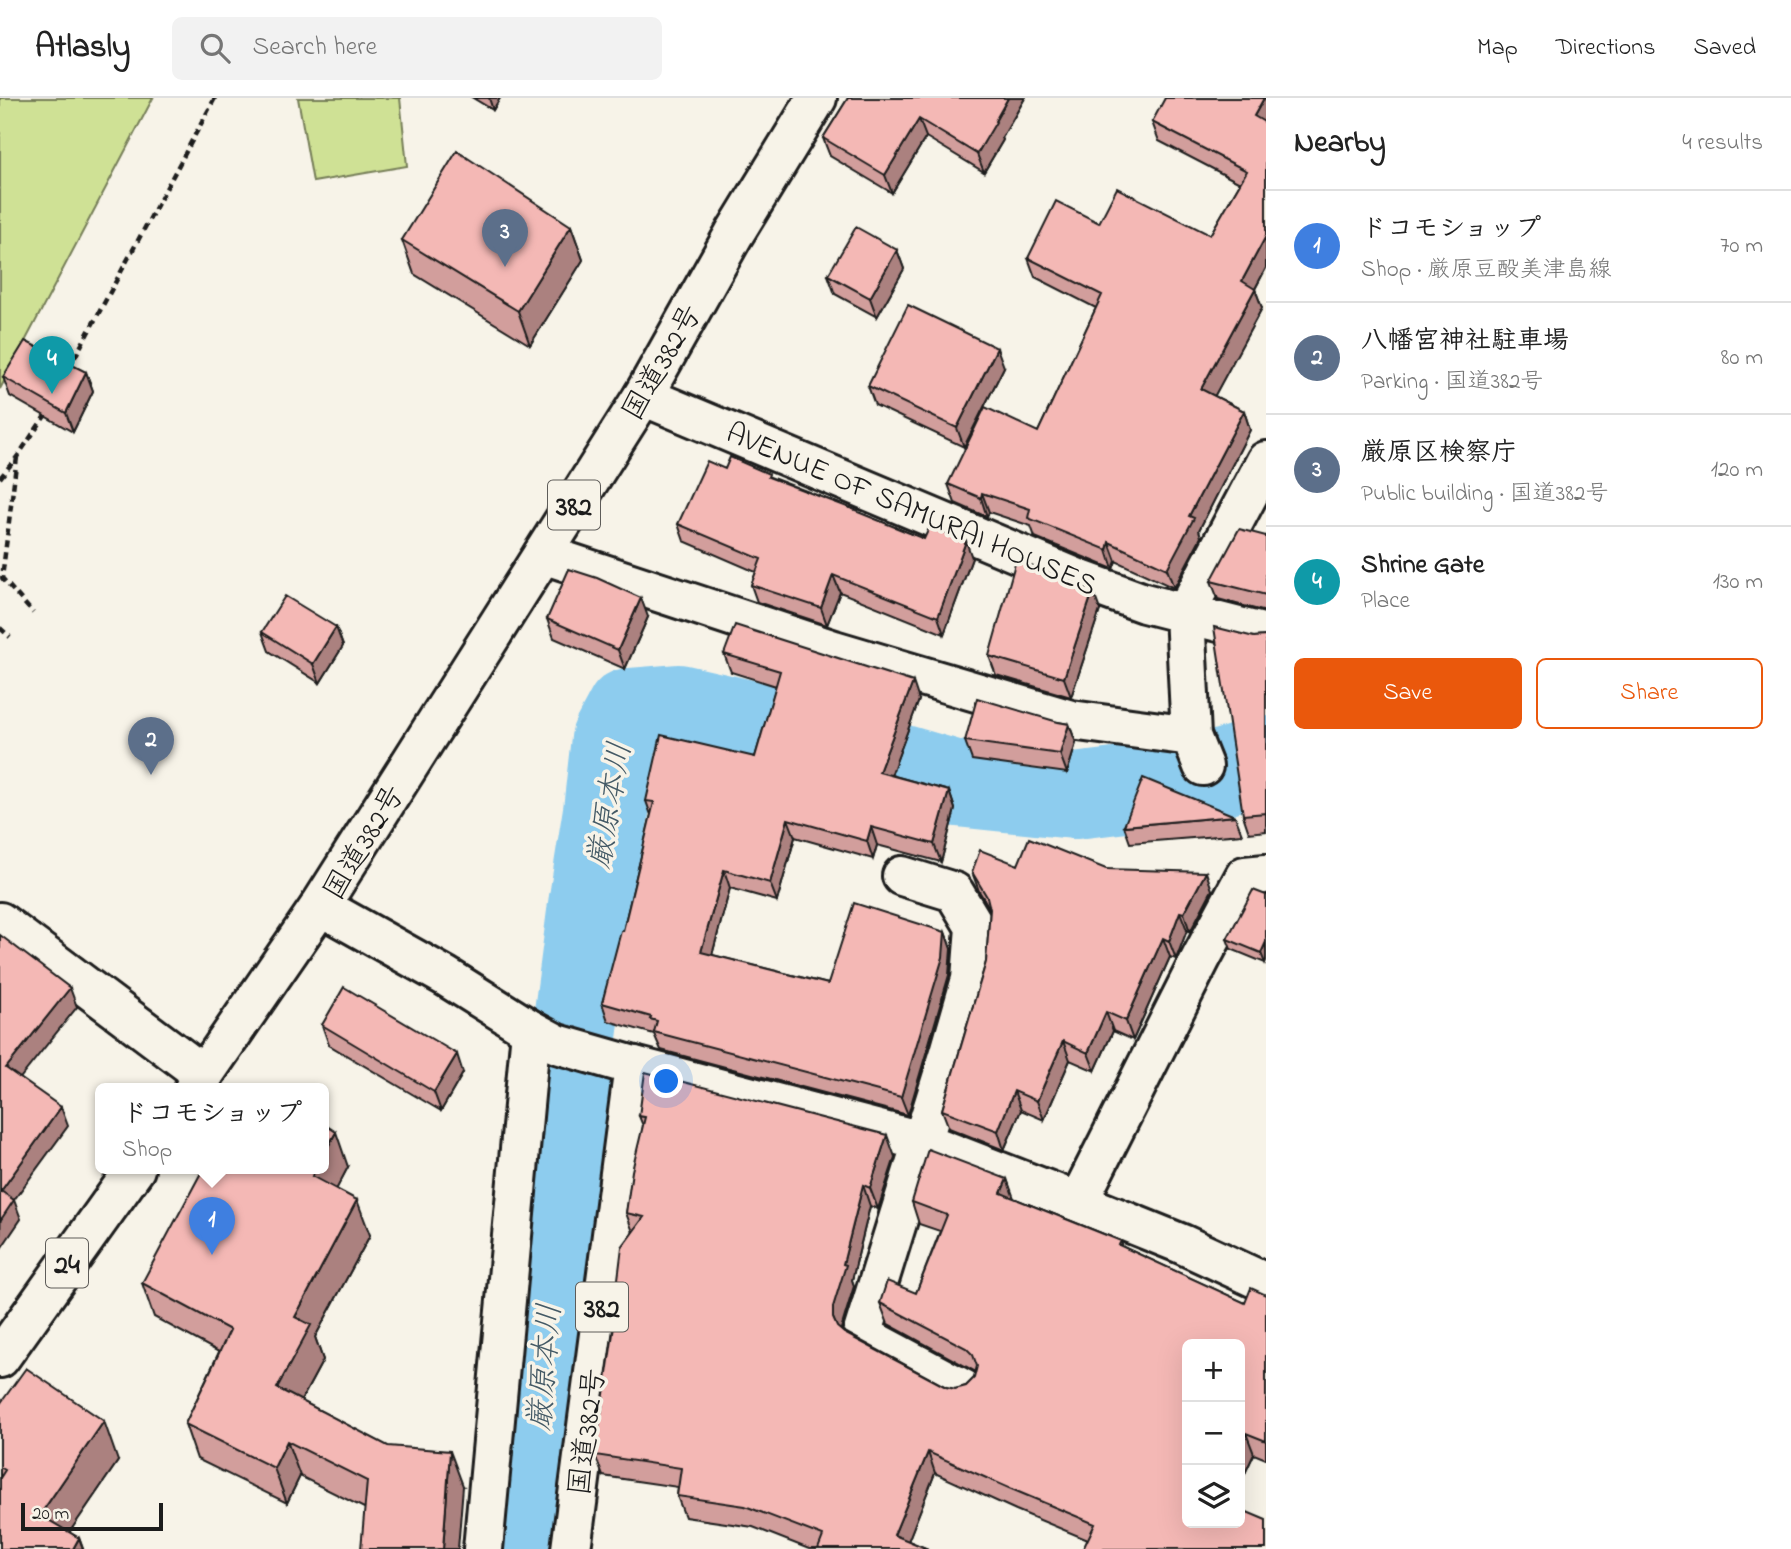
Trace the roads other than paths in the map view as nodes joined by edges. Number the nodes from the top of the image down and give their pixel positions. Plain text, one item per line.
1 (817, 98) edge
2 (643, 396) junction
3 (1266, 461) edge
4 (542, 554) junction
5 (1185, 614) junction
6 (1266, 634) edge
7 (1266, 874) edge
8 (902, 876) dead end
9 (320, 906) junction
10 (0, 922) edge
11 (544, 1037) junction
12 (618, 1062) junction
13 (199, 1082) edge
14 (921, 1141) junction
15 (131, 1174) edge
16 (1078, 1202) junction
17 (1266, 1283) edge
18 (0, 1358) edge
19 (964, 1389) edge
20 (483, 1549) edge
21 (571, 1549) edge

1 - 2 main road, 国道382号 / 382
2 - 4 main road, 国道382号 / 382
2 - 5 main road, AVENUE OF SAMURAI HOUSES
3 - 5 main road
4 - 5 main road
4 - 9 main road, 国道382号 / 382
5 - 6 main road, AVENUE OF SAMURAI HOUSES
7 - 16 main road
8 - 14 main road
9 - 11 main road, 国道382号
9 - 13 main road
10 - 13 main road
11 - 12 main road, 国道382号
11 - 20 main road
12 - 14 main road
12 - 21 main road, 国道382号 / 382
14 - 16 main road
14 - 19 main road
15 - 18 main road, 24
16 - 17 main road

